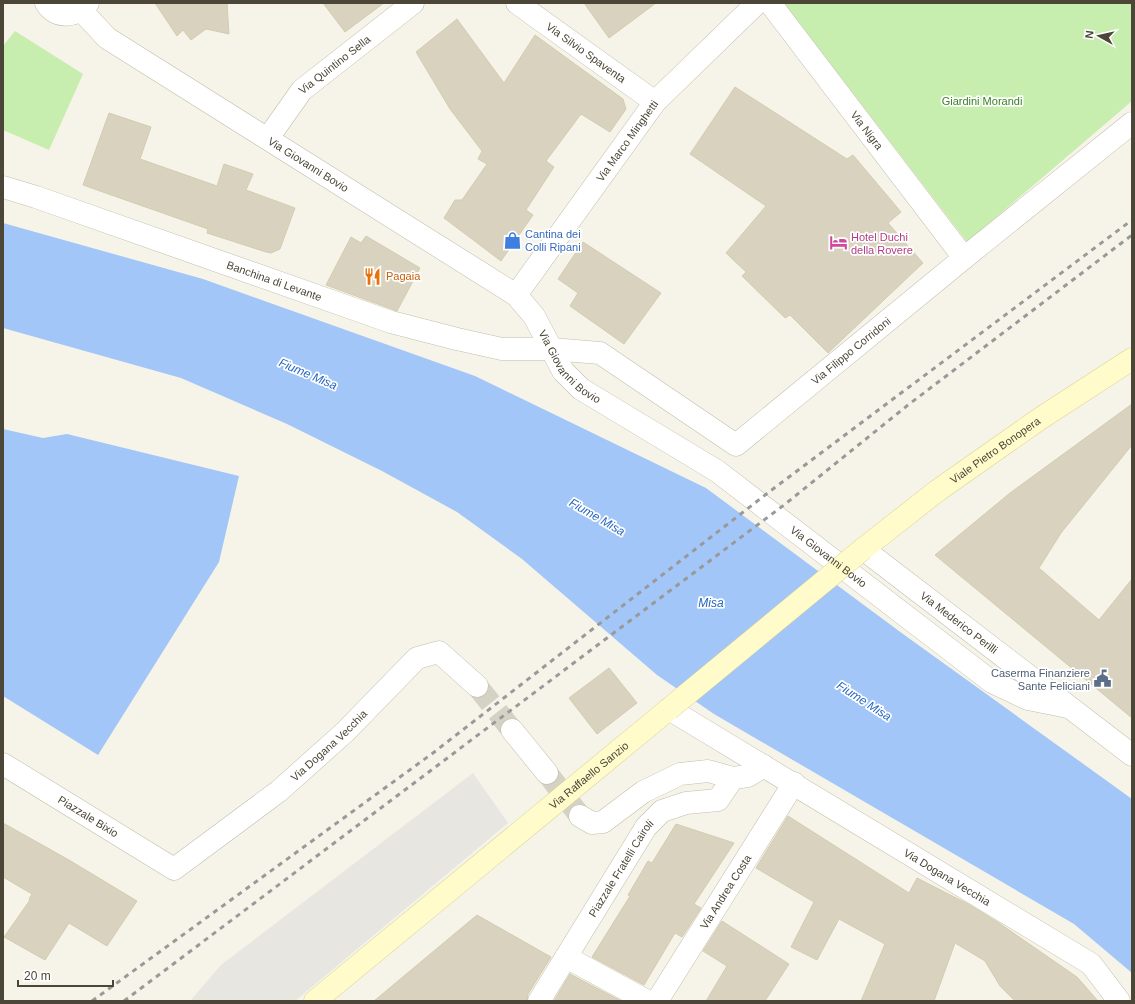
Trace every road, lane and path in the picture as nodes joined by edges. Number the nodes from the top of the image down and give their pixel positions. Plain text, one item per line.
1 (46, 3) edge
2 (413, 3) edge
3 (517, 3) edge
4 (757, 3) edge
5 (770, 3) edge
6 (84, 7) edge
7 (655, 102) junction
8 (1132, 123) edge
9 (268, 138) junction
10 (3, 187) edge
11 (964, 258) junction
12 (516, 295) junction
13 (551, 349) junction
14 (1132, 359) edge
15 (863, 549) junction
16 (478, 686) tunnel mouth
17 (1068, 707) junction
18 (669, 709) junction
19 (512, 730) tunnel mouth
20 (1132, 755) edge
21 (3, 764) edge
22 (764, 766) junction
23 (546, 773) tunnel mouth
24 (733, 778) junction
25 (794, 783) junction
26 (580, 816) tunnel mouth
27 (174, 869) joint
28 (566, 956) junction
29 (315, 1001) edge
30 (539, 1001) edge
31 (647, 1001) edge
32 (657, 1001) edge
33 (1119, 1001) edge

1 - 6 street
2 - 9 street, Via Quintino Sella
3 - 7 street, Via Silvio Spaventa
4 - 7 street, Via Marco Minghetti
5 - 11 street, Via Nigra
6 - 9 street, Via Giovanni Bovio
7 - 12 street, Via Marco Minghetti
8 - 11 street, Via Filippo Corridoni
9 - 12 street, Via Giovanni Bovio
10 - 13 street, Banchina di Levante
11 - 13 street, Via Filippo Corridoni
12 - 13 street, Via Giovanni Bovio
13 - 17 street, Via Giovanni Bovio
14 - 15 main road, Viale Pietro Bonopera
15 - 17 street, Via Mederico Perilli
15 - 18 main road, Via Raffaello Sanzio, bridge
16 - 27 street, Via Dogana Vecchia
17 - 20 street, Via Mederico Perilli
18 - 22 street, Via Dogana Vecchia
18 - 29 main road, Via Raffaello Sanzio
19 - 23 street
21 - 27 street, Piazzale Bixio
22 - 24 street
22 - 25 street, Via Dogana Vecchia
24 - 26 street
24 - 28 street, Piazzale Fratelli Cairoli
25 - 32 street, Via Andrea Costa
25 - 33 street, Via Dogana Vecchia
28 - 30 street, Piazzale Fratelli Cairoli
28 - 31 street

